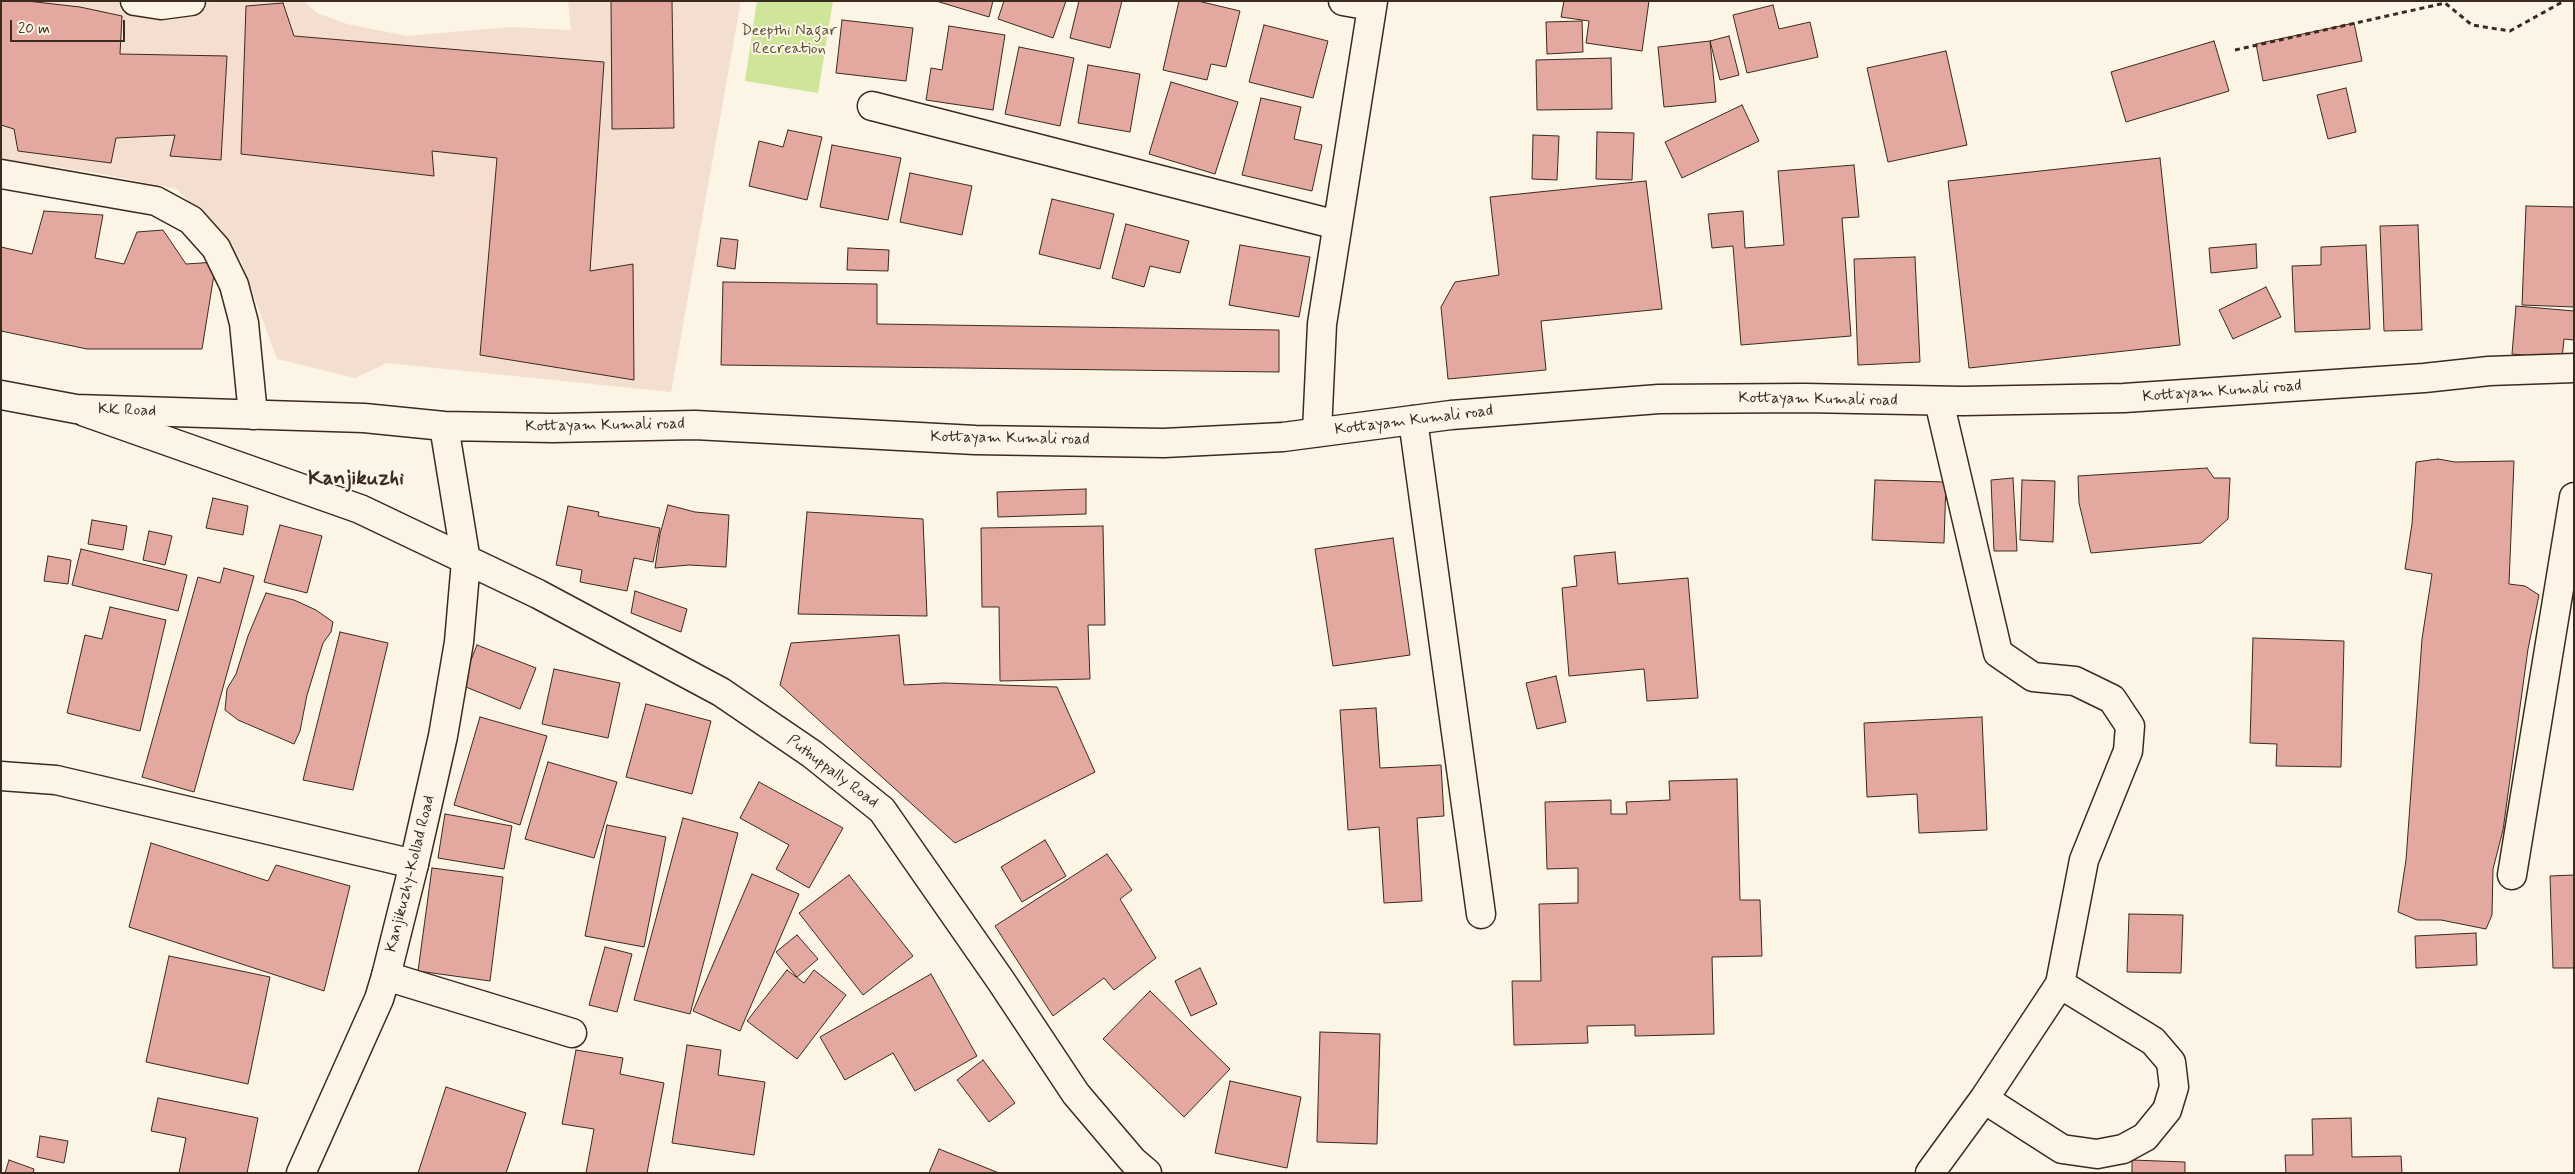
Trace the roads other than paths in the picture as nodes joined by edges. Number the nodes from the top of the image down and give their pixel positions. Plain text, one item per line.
1 (135, 1) edge
2 (191, 1) edge
3 (1343, 1) edge
4 (1372, 4) edge
5 (872, 106) dead end
6 (1, 174) edge
7 (1337, 226) junction
8 (2574, 368) edge
9 (1, 395) edge
10 (1938, 401) junction
11 (76, 409) junction
12 (253, 415) junction
13 (1413, 420) junction
14 (444, 426) junction
15 (1317, 432) junction
16 (2574, 497) edge
17 (466, 561) junction
18 (1, 776) edge
19 (414, 864) junction
20 (2512, 875) dead end
21 (1481, 914) dead end
22 (386, 976) junction
23 (2060, 984) junction
24 (572, 1033) dead end
25 (1984, 1099) junction
26 (1135, 1169) edge
27 (301, 1173) edge
28 (1930, 1173) edge

1 - 2 main road
3 - 4 main road
4 - 7 main road
5 - 7 main road
6 - 12 main road
7 - 15 main road
8 - 10 main road, Kottayam Kumali road
9 - 11 main road, KK Road
10 - 13 main road, Kottayam Kumali road
10 - 23 main road
11 - 12 main road, KK Road
11 - 17 main road, Puthuppally Road
12 - 14 main road, Kottayam Kumali road
13 - 15 main road, Kottayam Kumali road
13 - 21 main road
14 - 15 main road, Kottayam Kumali road
14 - 17 main road, Kanjikuzhy-Kollad Road
16 - 20 main road
17 - 19 main road, Kanjikuzhy-Kollad Road
17 - 26 main road, Puthuppally Road
18 - 19 main road
19 - 22 main road, Kanjikuzhy-Kollad Road
22 - 24 main road
22 - 27 main road, Kanjikuzhy-Kollad Road
23 - 25 main road
23 - 25 main road
25 - 28 main road

